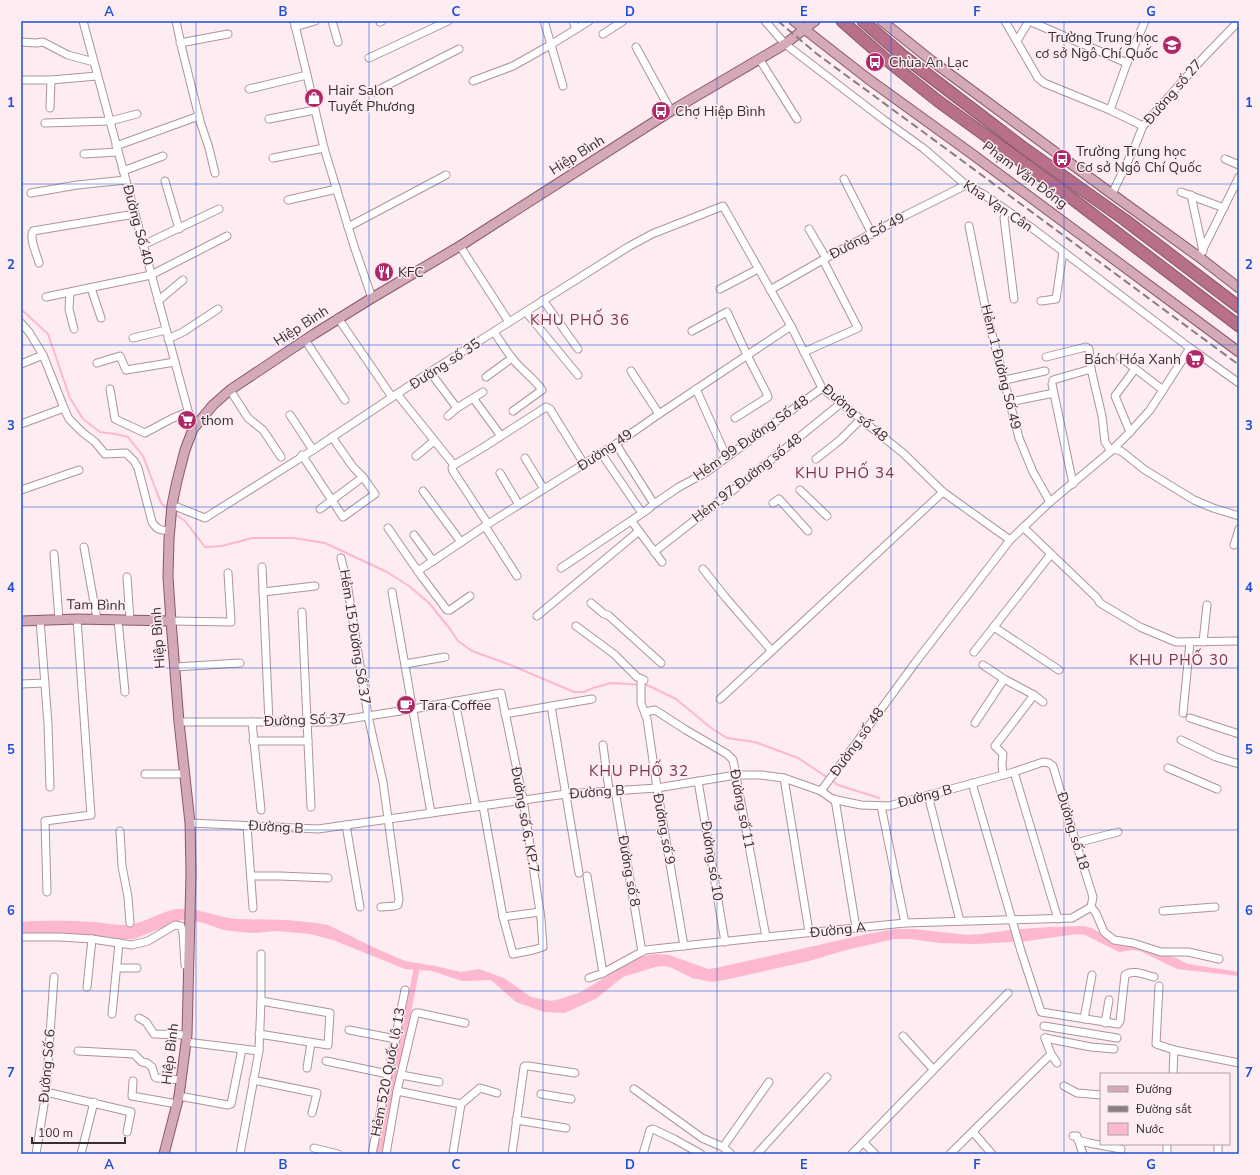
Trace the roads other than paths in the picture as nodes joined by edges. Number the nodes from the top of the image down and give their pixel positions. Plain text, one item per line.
1 (82, 21) edge
2 (176, 21) edge
3 (315, 21) edge
4 (332, 21) edge
5 (448, 21) edge
6 (544, 21) edge
7 (573, 21) edge
8 (589, 21) edge
9 (623, 21) edge
10 (764, 21) edge
11 (794, 21) edge
12 (815, 21) edge
13 (842, 21) edge
14 (863, 21) edge
15 (882, 21) edge
16 (1005, 21) edge
17 (1029, 21) edge
18 (1145, 21) edge
19 (1239, 22) edge
20 (294, 24) edge
21 (576, 29) junction
22 (804, 30) junction
23 (228, 34) dead end
24 (603, 34) dead end
25 (1017, 41) junction
26 (21, 42) edge
27 (338, 42) dead end
28 (180, 43) junction
29 (552, 44) junction
30 (785, 44) junction
31 (636, 47) dead end
32 (459, 49) dead end
33 (369, 58) dead end
34 (760, 60) junction
35 (94, 62) junction
36 (1127, 63) junction
37 (307, 75) junction
38 (97, 76) junction
39 (21, 80) edge
40 (51, 80) junction
41 (473, 81) dead end
42 (563, 86) dead end
43 (249, 89) dead end
44 (374, 92) dead end
45 (50, 108) dead end
46 (315, 110) junction
47 (1110, 110) junction
48 (671, 111) junction
49 (137, 114) dead end
50 (199, 116) junction
51 (269, 119) dead end
52 (797, 119) dead end
53 (110, 121) junction
54 (45, 123) dead end
55 (1143, 126) junction
56 (324, 148) junction
57 (117, 149) junction
58 (84, 154) dead end
59 (163, 156) dead end
60 (273, 158) dead end
61 (1225, 159) dead end
62 (1239, 165) edge
63 (123, 171) junction
64 (215, 173) dead end
65 (446, 175) dead end
66 (1239, 177) edge
67 (844, 179) dead end
68 (126, 180) junction
69 (165, 181) dead end
70 (966, 185) junction
71 (337, 189) junction
72 (1181, 192) dead end
73 (31, 193) dead end
74 (1112, 194) junction
75 (1191, 195) junction
76 (288, 200) dead end
77 (723, 206) joint
78 (1224, 208) junction
79 (219, 209) dead end
80 (1006, 211) junction
81 (135, 214) junction
82 (969, 226) dead end
83 (348, 227) junction
84 (179, 229) junction
85 (809, 229) dead end
86 (872, 234) junction
87 (227, 236) dead end
88 (143, 245) junction
89 (460, 246) junction
90 (1063, 252) junction
91 (1201, 254) junction
92 (824, 259) junction
93 (39, 263) dead end
94 (758, 269) junction
95 (151, 275) junction
96 (183, 280) dead end
97 (91, 288) junction
98 (1239, 288) edge
99 (720, 289) dead end
100 (770, 290) junction
101 (70, 293) junction
102 (46, 297) dead end
103 (372, 298) junction
104 (1014, 299) dead end
105 (543, 300) junction
106 (158, 301) junction
107 (1041, 301) dead end
108 (1239, 307) edge
109 (218, 309) dead end
110 (526, 312) junction
111 (101, 318) dead end
112 (338, 318) junction
113 (509, 322) junction
114 (21, 323) edge
115 (791, 326) junction
116 (1239, 326) edge
117 (74, 329) dead end
118 (166, 330) junction
119 (692, 331) dead end
120 (494, 332) junction
121 (133, 338) dead end
122 (168, 338) junction
123 (305, 340) junction
124 (578, 348) dead end
125 (1190, 348) junction
126 (804, 352) junction
127 (1239, 352) edge
128 (43, 355) junction
129 (747, 355) junction
130 (1120, 357) dead end
131 (512, 358) junction
132 (1046, 358) dead end
133 (175, 362) junction
134 (97, 363) dead end
135 (21, 364) edge
136 (1091, 369) junction
137 (1135, 369) junction
138 (631, 371) dead end
139 (1045, 371) dead end
140 (430, 372) junction
141 (578, 375) dead end
142 (486, 377) dead end
143 (1005, 380) junction
144 (1239, 383) edge
145 (822, 388) junction
146 (110, 389) dead end
147 (696, 389) junction
148 (230, 390) junction
149 (1163, 390) junction
150 (483, 392) dead end
151 (1048, 394) dead end
152 (395, 396) junction
153 (473, 398) junction
154 (345, 400) dead end
155 (1010, 402) junction
156 (840, 404) junction
157 (64, 408) junction
158 (457, 408) junction
159 (513, 411) dead end
160 (188, 412) junction
161 (659, 414) junction
162 (290, 415) dead end
163 (448, 416) dead end
164 (735, 418) dead end
165 (861, 419) junction
166 (21, 424) edge
167 (193, 429) junction
168 (1130, 432) junction
169 (332, 436) junction
170 (501, 436) junction
171 (434, 441) junction
172 (616, 444) junction
173 (723, 449) dead end
174 (313, 450) junction
175 (1112, 450) junction
176 (601, 453) junction
177 (302, 455) junction
178 (416, 456) dead end
179 (281, 457) dead end
180 (525, 458) dead end
181 (816, 459) dead end
182 (584, 464) junction
183 (454, 465) junction
184 (79, 470) dead end
185 (500, 473) dead end
186 (363, 477) junction
187 (1072, 484) junction
188 (21, 490) edge
189 (544, 490) junction
190 (800, 490) dead end
191 (423, 491) dead end
192 (943, 492) junction
193 (332, 500) junction
194 (1050, 502) junction
195 (773, 503) dead end
196 (654, 504) junction
197 (519, 505) junction
198 (172, 508) junction
199 (320, 508) dead end
200 (642, 513) junction
201 (827, 516) dead end
202 (1239, 516) edge
203 (633, 523) dead end
204 (486, 525) junction
205 (1023, 527) junction
206 (388, 528) dead end
207 (170, 529) junction
208 (1239, 529) edge
209 (639, 531) junction
210 (808, 531) dead end
211 (414, 535) dead end
212 (1010, 540) junction
213 (461, 542) junction
214 (1234, 545) dead end
215 (84, 547) dead end
216 (654, 552) junction
217 (54, 554) dead end
218 (1051, 554) junction
219 (341, 558) dead end
220 (433, 561) junction
221 (662, 562) dead end
222 (262, 567) dead end
223 (561, 568) dead end
224 (703, 569) dead end
225 (418, 571) junction
226 (228, 573) dead end
227 (517, 576) dead end
228 (126, 578) dead end
229 (314, 586) dead end
230 (262, 592) junction
231 (392, 592) dead end
232 (470, 596) dead end
233 (591, 603) dead end
234 (1207, 605) dead end
235 (302, 612) dead end
236 (537, 616) dead end
237 (58, 619) junction
238 (77, 619) junction
239 (97, 619) junction
240 (40, 620) junction
241 (118, 620) junction
242 (130, 620) junction
243 (21, 621) edge
244 (171, 621) junction
245 (576, 626) dead end
246 (994, 627) junction
247 (1239, 641) edge
248 (1190, 642) junction
249 (1203, 642) junction
250 (771, 650) junction
251 (974, 652) dead end
252 (445, 657) dead end
253 (240, 663) dead end
254 (661, 663) dead end
255 (405, 664) junction
256 (983, 665) dead end
257 (175, 667) junction
258 (1059, 670) dead end
259 (1004, 679) junction
260 (45, 683) junction
261 (21, 684) edge
262 (125, 692) dead end
263 (501, 693) joint
264 (1034, 695) junction
265 (592, 699) dead end
266 (720, 699) dead end
267 (455, 701) junction
268 (1043, 702) dead end
269 (551, 706) junction
270 (413, 709) junction
271 (645, 712) junction
272 (1183, 713) dead end
273 (505, 714) junction
274 (368, 716) junction
275 (1190, 718) dead end
276 (179, 722) junction
277 (252, 722) junction
278 (269, 722) junction
279 (307, 722) junction
280 (974, 723) dead end
281 (1239, 734) edge
282 (1181, 740) dead end
283 (254, 741) junction
284 (308, 741) junction
285 (603, 745) dead end
286 (1043, 762) joint
287 (1239, 764) edge
288 (1168, 768) dead end
289 (1014, 772) junction
290 (144, 774) dead end
291 (184, 774) junction
292 (736, 775) junction
293 (1003, 775) junction
294 (784, 778) junction
295 (698, 781) junction
296 (972, 783) junction
297 (50, 788) dead end
298 (657, 788) junction
299 (1217, 789) dead end
300 (612, 790) junction
301 (821, 791) junction
302 (566, 794) junction
303 (928, 795) junction
304 (523, 799) junction
305 (835, 799) junction
306 (480, 806) junction
307 (881, 806) junction
308 (311, 807) dead end
309 (261, 810) dead end
310 (431, 813) junction
311 (388, 819) junction
312 (190, 824) junction
313 (346, 825) junction
314 (247, 826) junction
315 (120, 831) dead end
316 (1118, 832) dead end
317 (1076, 843) junction
318 (580, 872) dead end
319 (251, 876) junction
320 (588, 876) dead end
321 (328, 878) dead end
322 (47, 892) dead end
323 (360, 907) dead end
324 (381, 907) dead end
325 (1091, 907) junction
326 (1215, 907) dead end
327 (253, 908) dead end
328 (1163, 911) dead end
329 (540, 912) junction
330 (503, 917) junction
331 (1012, 919) junction
332 (1058, 919) junction
333 (960, 921) junction
334 (130, 923) dead end
335 (905, 923) junction
336 (856, 928) junction
337 (809, 932) junction
338 (766, 936) junction
339 (21, 937) edge
340 (92, 939) junction
341 (725, 942) junction
342 (119, 943) junction
343 (684, 946) junction
344 (642, 952) junction
345 (261, 954) dead end
346 (1219, 959) dead end
347 (117, 968) junction
348 (138, 968) dead end
349 (603, 973) junction
350 (1092, 975) dead end
351 (54, 977) dead end
352 (1154, 977) dead end
353 (589, 978) dead end
354 (189, 980) junction
355 (1159, 986) dead end
356 (87, 987) dead end
357 (405, 990) dead end
358 (1008, 993) dead end
359 (1109, 1000) dead end
360 (261, 1001) junction
361 (112, 1014) dead end
362 (139, 1018) dead end
363 (1084, 1019) junction
364 (465, 1023) dead end
365 (1105, 1023) junction
366 (1044, 1026) dead end
367 (349, 1030) dead end
368 (259, 1034) junction
369 (903, 1036) dead end
370 (396, 1038) junction
371 (1117, 1038) dead end
372 (187, 1039) junction
373 (311, 1043) junction
374 (242, 1049) junction
375 (1114, 1049) dead end
376 (1174, 1050) junction
377 (78, 1051) dead end
378 (258, 1051) junction
379 (1051, 1054) junction
380 (326, 1061) dead end
381 (1057, 1063) dead end
382 (1239, 1063) edge
383 (307, 1068) dead end
384 (933, 1069) junction
385 (575, 1073) dead end
386 (1172, 1073) edge
387 (388, 1074) junction
388 (401, 1074) junction
389 (827, 1077) dead end
390 (133, 1080) dead end
391 (181, 1080) junction
392 (253, 1080) junction
393 (439, 1082) dead end
394 (769, 1082) dead end
395 (1064, 1086) dead end
396 (634, 1089) dead end
397 (398, 1091) junction
398 (46, 1092) junction
399 (497, 1092) dead end
400 (541, 1094) dead end
401 (1100, 1096) edge
402 (571, 1099) dead end
403 (178, 1100) junction
404 (94, 1102) junction
405 (460, 1104) junction
406 (312, 1113) dead end
407 (516, 1120) junction
408 (566, 1128) dead end
409 (126, 1132) dead end
410 (973, 1132) junction
411 (864, 1143) junction
412 (723, 1147) junction
413 (314, 1148) dead end
414 (1121, 1149) dead end
415 (452, 1153) edge
416 (38, 1154) edge
417 (81, 1154) edge
418 (164, 1154) edge
419 (240, 1154) edge
420 (338, 1154) edge
421 (372, 1154) edge
422 (386, 1154) edge
423 (512, 1154) edge
424 (643, 1154) edge
425 (702, 1154) edge
426 (731, 1154) edge
427 (757, 1154) edge
428 (852, 1154) edge
429 (875, 1154) edge
430 (950, 1154) edge
431 (992, 1154) edge
432 (1083, 1154) edge

1 - 35 street, Đường Số 40
2 - 28 street
3 - 20 street
4 - 27 street
5 - 33 street
6 - 29 street
7 - 21 street
8 - 21 street
9 - 24 street
10 - 30 street, Kha Vạn Cân
11 - 22 main road, Phạm Văn Đồng
12 - 22 main road, Hiệp Bình
13 - 116 highway, Phạm Văn Đồng
14 - 108 highway, Phạm Văn Đồng
15 - 74 main road
16 - 25 street
17 - 25 street
17 - 36 street
18 - 36 street
19 - 55 street, Đường số 27
20 - 37 street
21 - 29 street
22 - 30 main road, Hiệp Bình
22 - 127 main road, Phạm Văn Đồng
23 - 28 street
25 - 47 street
26 - 35 street
28 - 50 street
29 - 41 street
29 - 42 street
30 - 34 main road, Hiệp Bình
30 - 70 street, Kha Vạn Cân
31 - 48 street
32 - 44 street
34 - 48 main road, Hiệp Bình
34 - 52 street
35 - 38 street, Đường Số 40
36 - 47 street
37 - 43 street
37 - 46 street
38 - 40 street
38 - 53 street, Đường Số 40
39 - 40 street
40 - 45 street
46 - 51 street
46 - 56 street
47 - 55 street
48 - 89 main road, Hiệp Bình
49 - 53 street
50 - 57 street
50 - 64 street
53 - 54 street
53 - 57 street, Đường Số 40
55 - 74 street, Đường số 27
56 - 60 street
56 - 71 street
57 - 58 street
57 - 63 street, Đường Số 40
59 - 63 street
61 - 62 street
63 - 68 street, Đường Số 40
65 - 83 street
66 - 78 street
67 - 86 street
68 - 73 street
68 - 81 street, Đường Số 40
69 - 84 street
70 - 80 street, Kha Vạn Cân
70 - 86 street, Đường Số 49
71 - 76 street
71 - 83 street
72 - 75 street
74 - 91 main road
75 - 78 street
75 - 91 street
77 - 94 street, Đường số 48
77 - 105 street, Đường số 35
78 - 91 street
79 - 84 street
80 - 90 street, Kha Vạn Cân
80 - 104 street
81 - 88 street, Đường Số 40
81 - 93 street
82 - 143 street, Hẻm 1 Đường Số 49
83 - 103 street
84 - 88 street
85 - 92 street
86 - 92 street, Đường Số 49
87 - 95 street
88 - 95 street, Đường Số 40
89 - 103 main road, Hiệp Bình
89 - 113 street
90 - 107 street
90 - 125 street, Kha Vạn Cân
91 - 98 main road
92 - 100 street, Đường Số 49
92 - 126 street
94 - 99 street
94 - 100 street, Đường số 48
95 - 97 street
95 - 106 street, Đường Số 40
96 - 106 street
97 - 101 street
97 - 111 street
100 - 115 street, Đường số 48
101 - 102 street
101 - 117 street
103 - 112 main road, Hiệp Bình
105 - 110 street, Đường số 35
105 - 124 street
106 - 118 street, Đường Số 40
109 - 122 street
110 - 113 street, Đường số 35
110 - 141 street
112 - 123 main road, Hiệp Bình
112 - 152 street
113 - 120 street, Đường số 35
114 - 128 street
115 - 126 street, Đường số 48
115 - 129 street, Đường 49
118 - 121 street
118 - 122 street, Đường Số 40
119 - 129 street
120 - 131 street
120 - 140 street, Đường số 35
122 - 133 street, Đường Số 40
123 - 148 main road, Hiệp Bình
123 - 154 street
125 - 144 street, Kha Vạn Cân
125 - 149 street, Đường số 48
126 - 145 street, Đường số 48
128 - 135 street
128 - 157 street
129 - 147 street, Đường 49
129 - 164 street
130 - 137 street
131 - 142 street
131 - 159 street
132 - 136 street
133 - 134 street
133 - 160 street, Đường Số 40
136 - 175 street
136 - 187 street
137 - 149 street
137 - 168 street
138 - 161 street
139 - 143 street
140 - 152 street, Đường số 35
140 - 158 street
143 - 155 street, Hẻm 1 Đường Số 49
145 - 156 street, Đường số 48
145 - 196 street, Hẻm 99 Đường Số 48
146 - 160 street
147 - 161 street, Đường 49
147 - 173 street
148 - 167 main road, Hiệp Bình
148 - 179 street
149 - 168 street, Đường số 48
150 - 153 street
151 - 155 street
152 - 169 street, Đường số 35
152 - 171 street
153 - 158 street
153 - 170 street
155 - 194 street, Hẻm 1 Đường Số 49
156 - 165 street, Đường số 48
156 - 216 street, Hẻm 97 Đường số 48
157 - 166 street
157 - 207 street
158 - 163 street
160 - 167 street, Đường Số 40
161 - 172 street, Đường 49
162 - 174 street
165 - 181 street
165 - 192 street, Đường số 48
167 - 198 main road, Hiệp Bình
168 - 175 street, Đường số 48
169 - 174 street, Đường số 35
169 - 186 street
170 - 182 street
170 - 183 street
171 - 178 street
171 - 183 street
172 - 176 street, Đường 49
172 - 196 street
174 - 177 street, Đường số 35
175 - 187 street, Đường số 48
175 - 202 street
176 - 182 street, Đường 49
176 - 200 street
177 - 193 street
177 - 198 street, Đường số 35
180 - 189 street
182 - 189 street, Đường 49
183 - 204 street
184 - 188 street
185 - 197 street
186 - 193 street
186 - 193 street
187 - 194 street, Đường số 48
189 - 197 street, Đường 49
190 - 201 street
191 - 213 street
192 - 212 street, Đường số 48
192 - 250 street
193 - 199 street
194 - 205 street, Đường số 48
195 - 210 street
196 - 200 street, Hẻm 99 Đường Số 48
197 - 204 street, Đường 49
198 - 207 main road, Hiệp Bình
200 - 223 street, Hẻm 99 Đường Số 48
203 - 209 street
204 - 213 street, Đường 49
204 - 227 street
205 - 212 street, Đường số 48
205 - 218 street
206 - 225 street
207 - 244 main road, Hiệp Bình
208 - 214 street
209 - 216 street
209 - 236 street
211 - 220 street
212 - 301 street, Đường số 48
213 - 220 street, Đường 49
215 - 239 street
216 - 221 street
217 - 237 street
218 - 246 street
218 - 248 street
219 - 274 street, Hẻm 15 Đường Sổ 37
220 - 225 street, Đường 49
222 - 230 street
224 - 250 street
225 - 232 street
226 - 244 street
228 - 242 street
229 - 230 street
230 - 278 street
231 - 255 street
233 - 254 street
234 - 249 street
235 - 279 street
237 - 238 main road, Tam Bình
237 - 240 main road, Tam Bình
238 - 239 main road, Tam Bình
238 - 322 street
239 - 241 main road, Tam Bình
240 - 243 main road, Tam Bình
240 - 260 street
241 - 242 main road, Tam Bình
241 - 262 street
242 - 244 main road, Tam Bình
244 - 257 main road, Hiệp Bình
245 - 271 street, Đường số 9
246 - 251 street
246 - 258 street
247 - 249 street
248 - 249 street
248 - 272 street
250 - 266 street
252 - 255 street
253 - 257 street
255 - 270 street
256 - 259 street
257 - 276 main road, Hiệp Bình
259 - 264 street
259 - 280 street
260 - 261 street
260 - 297 street
263 - 267 street, Đường Số 37
263 - 273 street, Đường số 6, KP.7
264 - 268 street
264 - 293 street
265 - 269 street
267 - 270 street, Đường Số 37
267 - 306 street
269 - 273 street
269 - 302 street
270 - 274 street, Đường Số 37
270 - 310 street
271 - 292 street, Đường số 11
271 - 298 street, Đường số 9
273 - 304 street, Đường số 6, KP.7
274 - 279 street, Đường Số 37
274 - 311 street, Hẻm 15 Đường Sổ 37
275 - 281 street
276 - 277 street, Đường Số 37
276 - 291 main road, Hiệp Bình
277 - 278 street, Đường Số 37
277 - 283 street
278 - 279 street, Đường Số 37
279 - 284 street
282 - 287 street
283 - 284 street
283 - 309 street
284 - 308 street
285 - 300 street, Đường số 8
286 - 289 street, Đường B
286 - 317 street, Đường số 18
288 - 299 street
289 - 293 street, Đường B
289 - 332 street
290 - 291 street
291 - 312 main road, Hiệp Bình
292 - 294 street, Đường B
292 - 295 street, Đường B
292 - 338 street, Đường số 11
293 - 296 street, Đường B
294 - 301 street, Đường B
294 - 337 street
295 - 298 street, Đường B
295 - 341 street, Đường số 10
296 - 303 street, Đường B
296 - 331 street
298 - 300 street, Đường B
298 - 343 street, Đường số 9
300 - 302 street, Đường B
300 - 344 street, Đường số 8
301 - 305 street, Đường B
302 - 304 street, Đường B
302 - 318 street
303 - 307 street, Đường B
303 - 333 street
304 - 306 street, Đường B
304 - 329 street, Đường số 6, KP.7
305 - 307 street, Đường B
305 - 336 street
306 - 310 street, Đường B
306 - 330 street
307 - 335 street
310 - 311 street, Đường B
311 - 313 street, Đường B
311 - 324 street, Hẻm 15 Đường Sổ 37
312 - 314 street, Đường B
312 - 354 main road, Hiệp Bình
313 - 314 street, Đường B
313 - 323 street
314 - 319 street
315 - 334 street
316 - 317 street
317 - 325 street, Đường số 18
319 - 321 street
319 - 327 street
320 - 349 street
325 - 332 street, Đường A
325 - 346 street
326 - 328 street
329 - 330 street
329 - 330 street, Đường số 6, KP.7
331 - 332 street, Đường A
331 - 333 street, Đường A
331 - 363 street
333 - 335 street, Đường A
335 - 336 street, Đường A
336 - 337 street, Đường A
337 - 338 street, Đường A
338 - 341 street, Đường A
339 - 340 street
340 - 342 street
340 - 356 street
341 - 343 street, Đường A
342 - 347 street
342 - 354 street
343 - 344 street, Đường A
344 - 349 street, Đường A
345 - 360 street
347 - 348 street
347 - 361 street
349 - 353 street, Đường A
350 - 363 street
351 - 398 street, Đường Số 6
352 - 365 street
354 - 372 main road, Hiệp Bình
355 - 376 street
357 - 370 street, Hẻm 520 Quốc lộ 13
358 - 384 street
359 - 365 street
360 - 368 street
360 - 373 street
362 - 372 street
363 - 365 street
364 - 388 street
366 - 371 street
367 - 370 street
368 - 373 street
368 - 378 street
369 - 384 street
370 - 387 street, Hẻm 520 Quốc lộ 13
372 - 374 street
372 - 391 main road, Hiệp Bình
373 - 383 street
374 - 378 street
374 - 403 street
375 - 379 street
376 - 382 street
376 - 386 street
377 - 391 street
378 - 392 street
379 - 381 street
379 - 410 street
380 - 387 street
384 - 411 street
385 - 407 street
387 - 421 street, Hẻm 520 Quốc lộ 13
388 - 393 street
388 - 397 street
389 - 427 street
390 - 403 street
391 - 403 main road, Hiệp Bình
392 - 406 street
392 - 419 street
394 - 412 street
395 - 401 street
396 - 412 street
397 - 405 street
397 - 422 street
398 - 404 street
398 - 416 street, Đường Số 6
399 - 405 street
400 - 402 street
403 - 418 main road, Hiệp Bình
404 - 409 street
404 - 417 street
405 - 415 street
407 - 408 street
407 - 423 street
410 - 430 street
410 - 431 street
411 - 428 street
411 - 429 street
412 - 426 street
413 - 420 street
414 - 432 street
424 - 425 street

